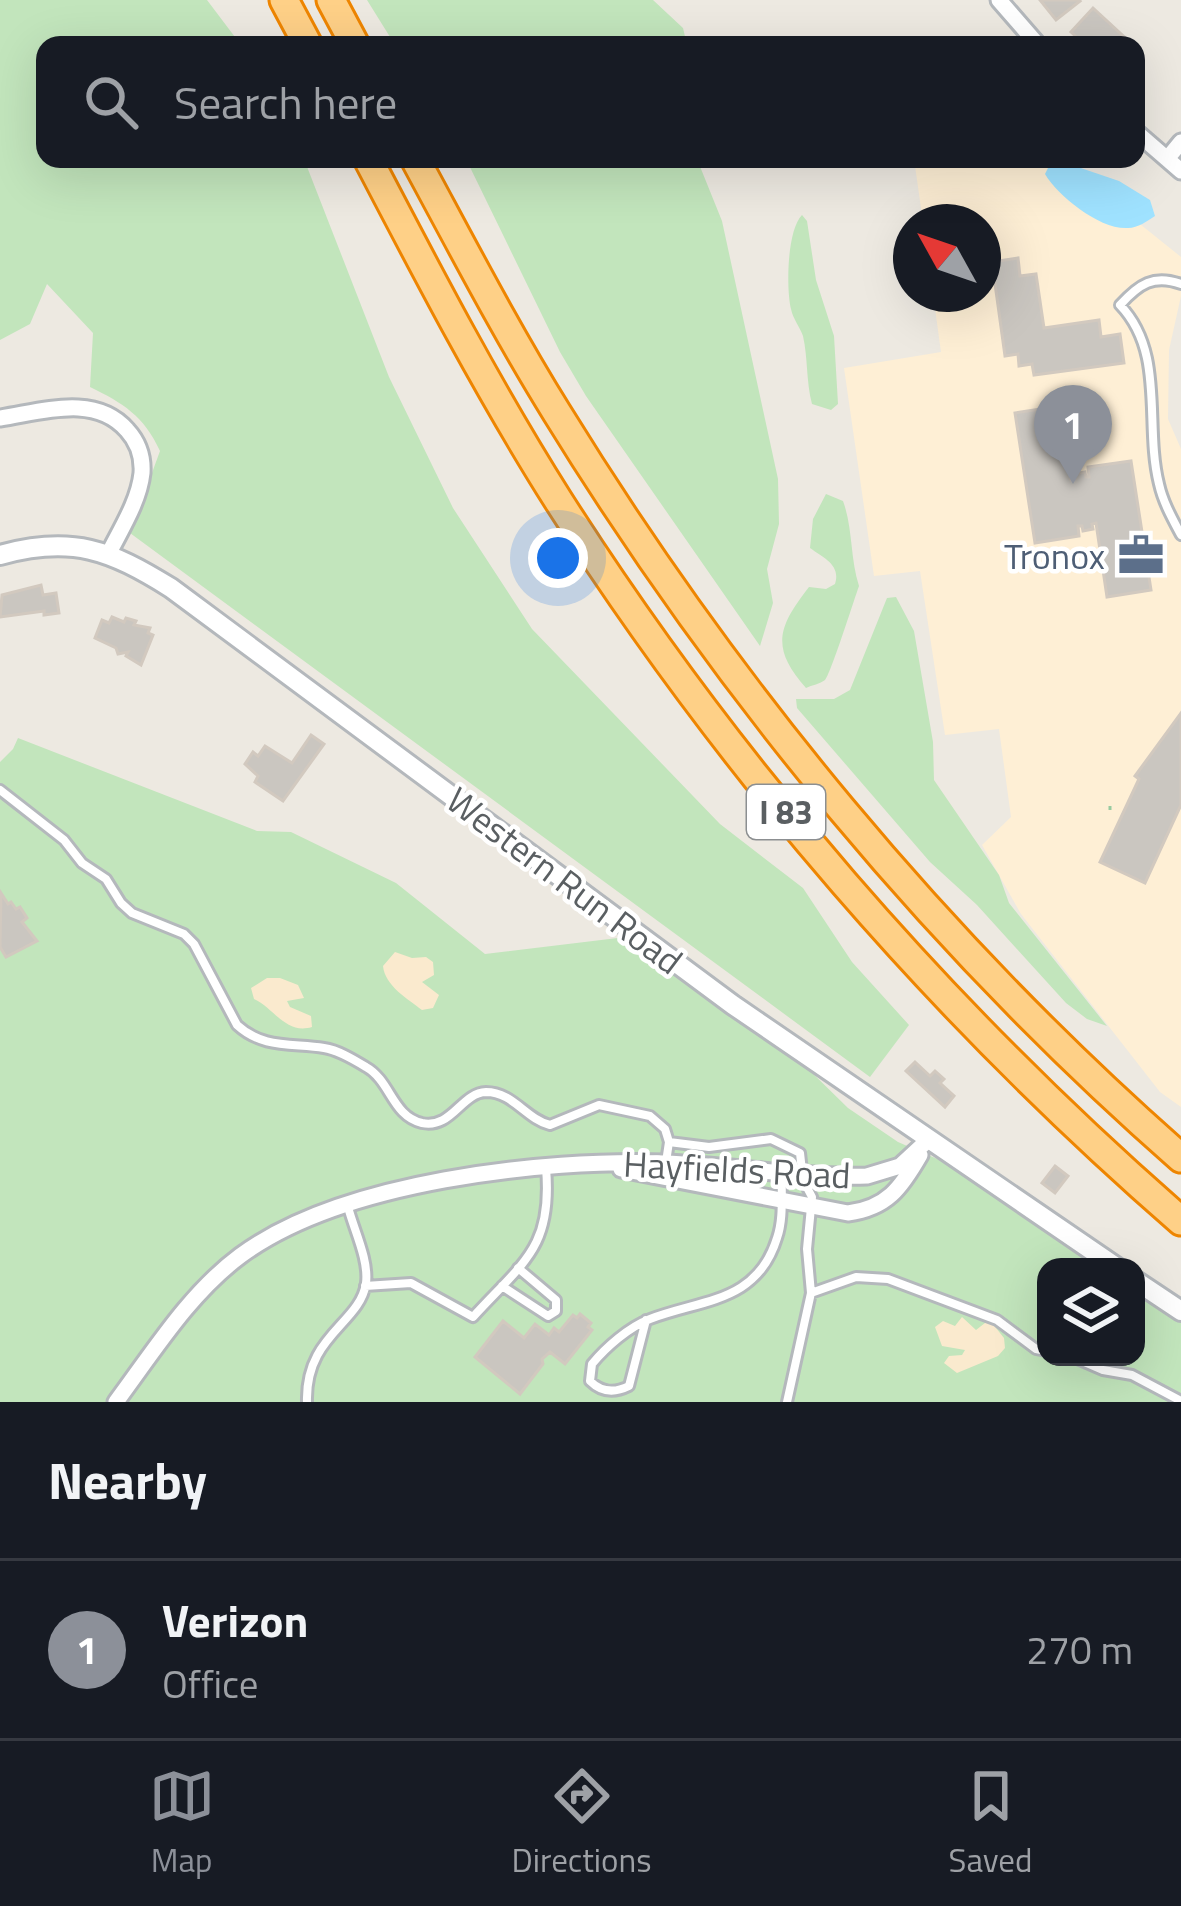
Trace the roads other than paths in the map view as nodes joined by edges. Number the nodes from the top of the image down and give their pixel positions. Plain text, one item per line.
1 (284, 0) edge
2 (331, 0) edge
3 (999, 0) edge
4 (303, 36) edge
5 (350, 36) edge
6 (1030, 36) edge
7 (1145, 140) edge
8 (1181, 142) edge
9 (1167, 159) junction
10 (373, 168) edge
11 (420, 168) edge
12 (1181, 171) edge
13 (1181, 284) edge
14 (0, 418) edge
15 (1181, 535) edge
16 (110, 553) junction
17 (0, 555) edge
18 (0, 790) edge
19 (927, 1141) junction
20 (669, 1142) junction
21 (1181, 1159) edge
22 (595, 1163) junction
23 (666, 1163) junction
24 (546, 1166) junction
25 (782, 1171) junction
26 (802, 1173) junction
27 (781, 1201) junction
28 (347, 1206) junction
29 (813, 1207) junction
30 (1181, 1221) edge
31 (1102, 1258) edge
32 (518, 1268) junction
33 (365, 1286) junction
34 (502, 1286) junction
35 (1145, 1287) edge
36 (812, 1293) junction
37 (1181, 1311) edge
38 (646, 1320) junction
39 (1037, 1349) edge
40 (1094, 1366) edge
41 (1181, 1401) edge
42 (116, 1402) edge
43 (307, 1402) edge
44 (787, 1402) edge

1 - 4 highway
2 - 5 highway
3 - 6 street
7 - 9 street
8 - 9 street
9 - 12 street
10 - 30 highway, I 83
11 - 21 highway, I 83
13 - 15 lane
14 - 16 street
16 - 17 street, Western Run Road
16 - 19 street, Western Run Road
18 - 20 lane
19 - 26 street, Hayfields Road
19 - 29 street, Hayfields Road
19 - 31 street, Western Run Road
20 - 23 lane
20 - 26 lane
22 - 23 street, Hayfields Road
22 - 24 street, Hayfields Road
22 - 27 street, Hayfields Road
23 - 25 street, Hayfields Road
24 - 28 street, Hayfields Road
24 - 32 lane
25 - 26 street, Hayfields Road
25 - 27 lane
26 - 29 lane
27 - 29 street, Hayfields Road
27 - 38 lane
28 - 33 lane
28 - 42 street, Hayfields Road
29 - 36 lane
32 - 34 lane
32 - 34 lane
33 - 34 lane
33 - 43 lane
35 - 37 street
36 - 39 lane
36 - 44 lane
38 - 38 lane
40 - 41 lane

